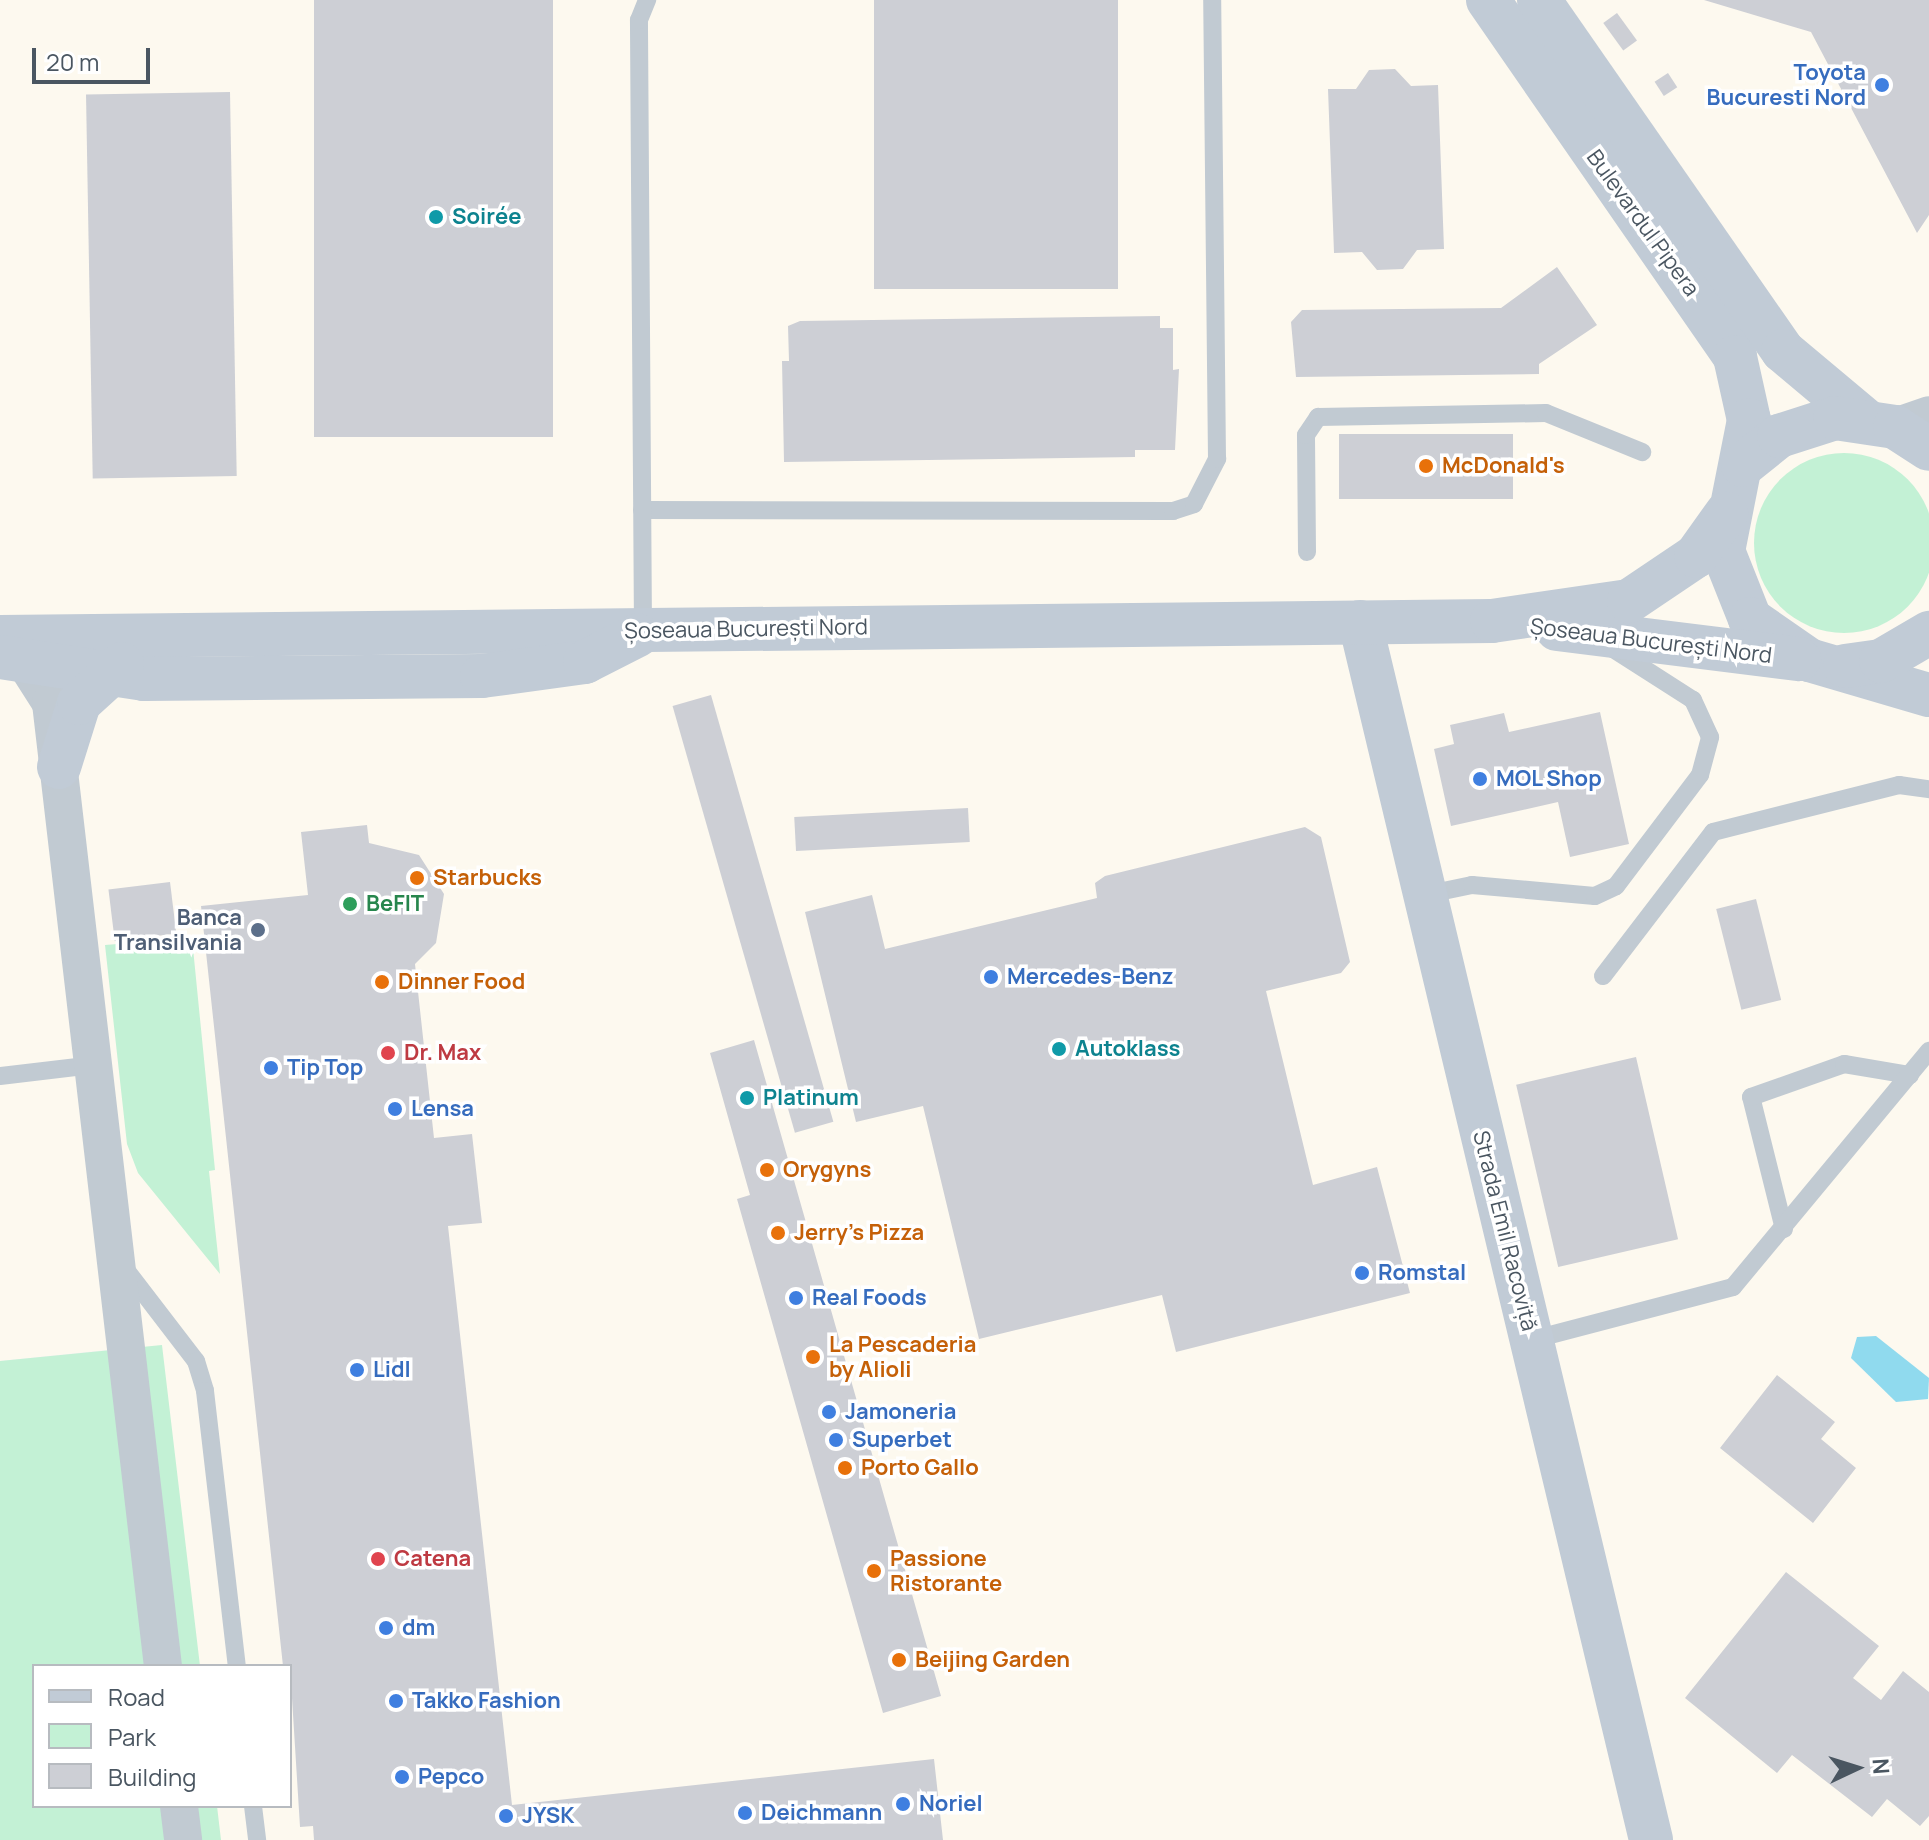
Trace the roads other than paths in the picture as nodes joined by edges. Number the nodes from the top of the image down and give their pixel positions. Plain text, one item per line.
1 (647, 0) edge
2 (1212, 0) edge
3 (1488, 0) edge
4 (1539, 0) edge
5 (1904, 428) edge
6 (1642, 452) dead end
7 (1743, 465) junction
8 (642, 510) junction
9 (1726, 514) junction
10 (1307, 552) dead end
11 (1492, 621) junction
12 (1360, 622) junction
13 (643, 631) junction
14 (1587, 633) junction
15 (1929, 633) edge
16 (198, 635) junction
17 (0, 638) edge
18 (17, 661) edge
19 (1827, 663) junction
20 (103, 676) junction
21 (1929, 695) edge
22 (59, 767) junction
23 (1929, 789) edge
24 (1424, 895) junction
25 (1603, 976) dead end
26 (1929, 1051) edge
27 (94, 1065) junction
28 (1910, 1075) junction
29 (0, 1076) edge
30 (1784, 1229) junction
31 (116, 1258) junction
32 (1531, 1340) junction
33 (163, 1664) edge
34 (237, 1664) edge
35 (179, 1808) edge
36 (253, 1808) edge
37 (183, 1840) edge
38 (257, 1840) edge
39 (1651, 1840) edge

1 - 8 lane
2 - 8 lane
3 - 7 main road, Bulevardul Pipera
4 - 5 main road, Bulevardul Pipera
5 - 7 main road, Bulevardul Pipera
6 - 10 lane
7 - 9 main road, Bulevardul Pipera
8 - 13 lane
9 - 11 main road, Șoseaua București Nord
9 - 19 main road, Bulevardul Pipera
11 - 12 main road, Șoseaua București Nord
11 - 14 main road, Șoseaua București Nord
12 - 13 main road, Șoseaua București Nord
12 - 24 main road, Strada Emil Racoviță
13 - 16 main road, Șoseaua București Nord
13 - 20 main road
14 - 19 main road, Șoseaua București Nord
14 - 24 lane
15 - 19 main road
16 - 17 main road, Șoseaua București Nord
16 - 20 main road
17 - 18 street
18 - 20 main road
18 - 22 street
19 - 21 main road, Bulevardul Pipera
20 - 22 main road
22 - 27 street
23 - 25 lane
24 - 32 main road, Strada Emil Racoviță
26 - 28 lane
27 - 29 lane
27 - 31 street
28 - 30 lane
28 - 30 lane
30 - 32 lane
31 - 33 street
31 - 34 lane
32 - 39 main road, Strada Emil Racoviță
35 - 37 street
36 - 38 lane

